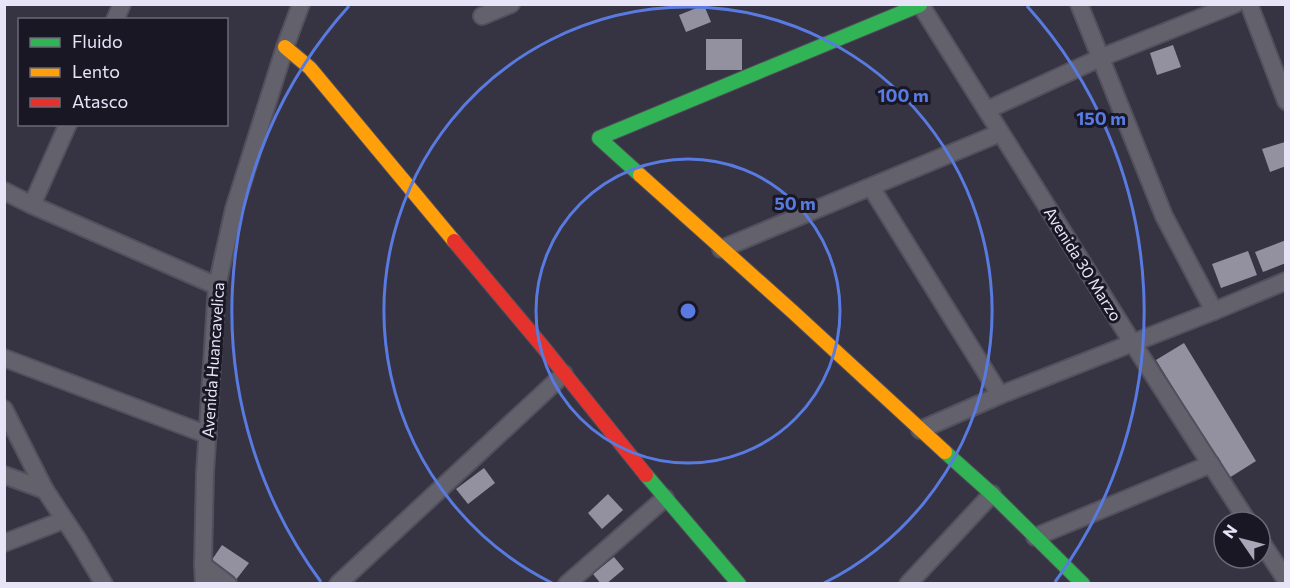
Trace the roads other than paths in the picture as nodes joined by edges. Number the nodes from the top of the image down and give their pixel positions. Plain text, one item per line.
1 (122, 4) edge
2 (301, 4) edge
3 (511, 4) edge
4 (1079, 4) edge
5 (1235, 4) edge
6 (1249, 4) edge
7 (920, 5) edge
8 (482, 16) dead end
9 (116, 18) edge
10 (285, 47) junction
11 (1100, 58) junction
12 (1286, 101) edge
13 (987, 110) junction
14 (67, 126) edge
15 (1000, 133) junction
16 (871, 187) junction
17 (4, 191) edge
18 (32, 205) junction
19 (721, 249) junction
20 (1286, 281) edge
21 (217, 286) junction
22 (1214, 311) junction
23 (1132, 342) junction
24 (4, 358) edge
25 (564, 375) junction
26 (1000, 395) junction
27 (4, 409) edge
28 (920, 430) junction
29 (208, 435) junction
30 (1211, 464) junction
31 (4, 475) edge
32 (45, 490) junction
33 (992, 494) junction
34 (665, 498) junction
35 (1240, 510) edge
36 (64, 520) junction
37 (1035, 537) junction
38 (4, 543) edge
39 (1272, 558) edge
40 (203, 565) junction
41 (1286, 580) edge
42 (104, 584) edge
43 (204, 584) edge
44 (228, 584) edge
45 (338, 584) edge
46 (567, 584) edge
47 (739, 584) edge
48 (908, 584) edge
49 (1083, 584) edge

1 - 9 street
2 - 10 street, Avenida Huancavelica
3 - 8 street
4 - 11 street
5 - 11 street
6 - 12 street
7 - 13 street, Avenida 30 Marzo
7 - 19 street
10 - 21 street, Avenida Huancavelica
10 - 25 street
11 - 13 street
11 - 22 street
13 - 15 street, Avenida 30 Marzo
14 - 18 street
15 - 16 street
15 - 23 street, Avenida 30 Marzo
16 - 19 street
16 - 26 street
17 - 18 street
18 - 21 street
19 - 28 street
20 - 22 street
21 - 29 street, Avenida Huancavelica
22 - 23 street
23 - 26 street
23 - 30 street, Avenida 30 Marzo
24 - 29 street
25 - 34 street
25 - 45 street
26 - 28 street
27 - 32 street
28 - 33 street
29 - 40 street, Avenida Huancavelica
30 - 35 street, Avenida 30 Marzo
30 - 37 street
31 - 32 street
32 - 36 street
33 - 37 street
33 - 48 street
34 - 46 street
34 - 47 street
36 - 38 street
36 - 42 street
37 - 49 street
39 - 41 street
40 - 43 street, Avenida Huancavelica
40 - 44 street

